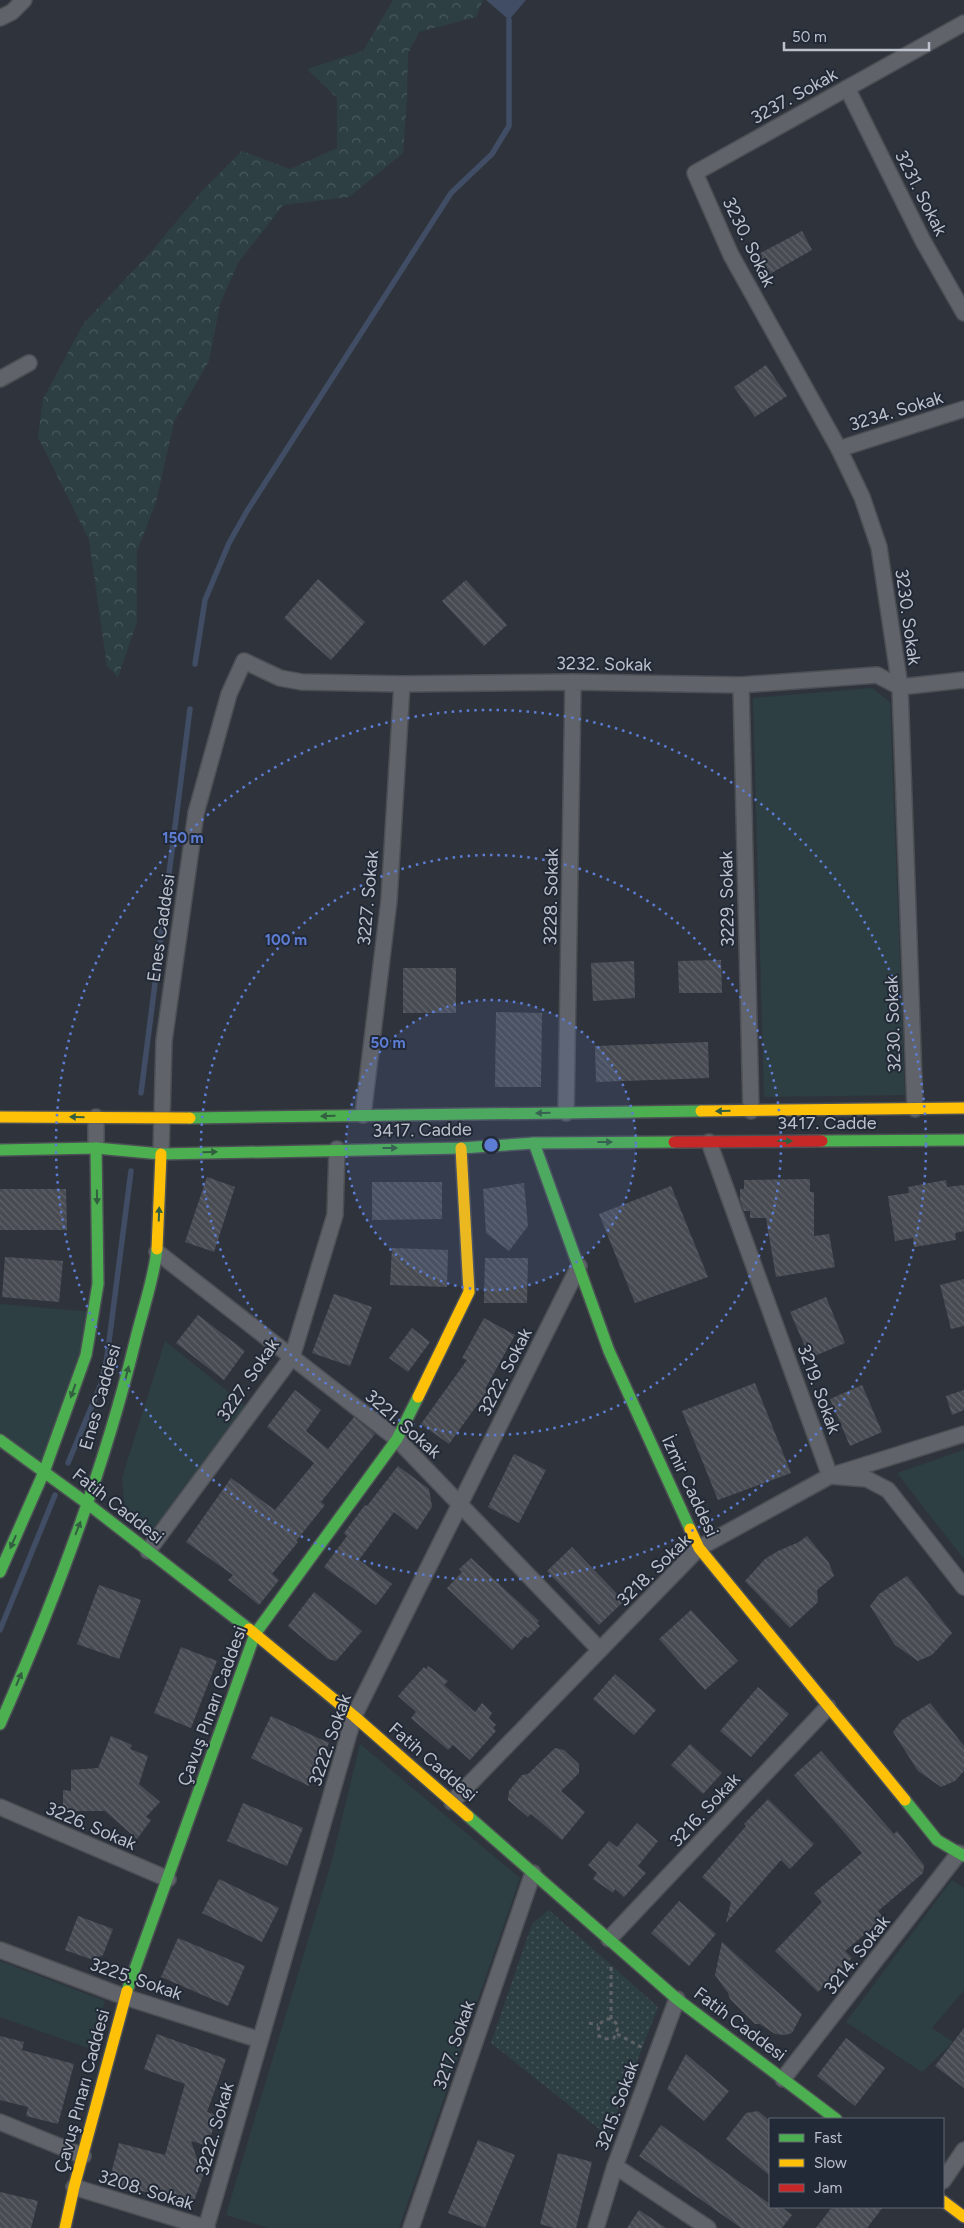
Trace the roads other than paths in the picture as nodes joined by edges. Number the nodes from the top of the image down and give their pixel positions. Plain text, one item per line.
1 (24, 0) edge
2 (0, 18) edge
3 (964, 23) edge
4 (847, 88) junction
5 (696, 173) joint
6 (964, 313) edge
7 (29, 363) dead end
8 (0, 379) edge
9 (964, 410) edge
10 (839, 448) junction
11 (244, 661) joint
12 (964, 680) edge
13 (573, 682) junction
14 (402, 684) junction
15 (741, 685) junction
16 (900, 687) junction
17 (964, 1108) edge
18 (915, 1109) junction
19 (751, 1111) junction
20 (566, 1113) junction
21 (363, 1115) junction
22 (0, 1116) edge
23 (96, 1117) junction
24 (161, 1118) junction
25 (964, 1140) edge
26 (709, 1142) junction
27 (534, 1143) junction
28 (96, 1148) junction
29 (338, 1148) junction
30 (460, 1148) junction
31 (0, 1150) edge
32 (161, 1154) junction
33 (157, 1252) junction
34 (579, 1266) junction
35 (292, 1357) junction
36 (964, 1434) edge
37 (397, 1439) junction
38 (0, 1440) edge
39 (44, 1472) junction
40 (830, 1476) junction
41 (460, 1503) junction
42 (88, 1504) junction
43 (699, 1548) junction
44 (148, 1551) junction
45 (0, 1572) edge
46 (964, 1587) edge
47 (255, 1634) junction
48 (600, 1650) junction
49 (828, 1707) junction
50 (354, 1716) junction
51 (0, 1724) edge
52 (452, 1802) junction
53 (0, 1807) edge
54 (962, 1855) edge
55 (533, 1873) junction
56 (168, 1879) junction
57 (609, 1939) junction
58 (0, 1950) edge
59 (126, 1997) junction
60 (677, 1999) junction
61 (260, 2040) junction
62 (784, 2079) junction
63 (835, 2118) edge
64 (0, 2122) edge
65 (964, 2150) edge
66 (83, 2156) junction
67 (615, 2166) junction
68 (944, 2180) edge
69 (74, 2188) junction
70 (944, 2201) edge
71 (964, 2217) edge
72 (65, 2228) edge
73 (206, 2228) edge
74 (411, 2228) edge
75 (596, 2228) edge
76 (708, 2228) edge

1 - 2 street
3 - 4 street, 3237. Sokak
4 - 5 street, 3237. Sokak
4 - 6 street, 3231. Sokak
5 - 10 street, 3230. Sokak
7 - 8 street
9 - 10 street, 3234. Sokak
10 - 16 street, 3230. Sokak
11 - 14 street, 3232. Sokak
11 - 24 street, Enes Caddesi
12 - 16 street
13 - 14 street, 3232. Sokak
13 - 15 street, 3232. Sokak
13 - 20 street, 3228. Sokak
14 - 21 street, 3227. Sokak
15 - 16 street, 3232. Sokak
15 - 19 street, 3229. Sokak
16 - 18 street, 3230. Sokak
17 - 18 street, 3417. Cadde
18 - 19 street, 3417. Cadde
19 -> 20 street, 3417. Cadde
20 -> 21 street, 3417. Cadde
21 -> 24 street, 3417. Cadde
23 -> 22 street, 3417. Cadde
23 - 24 street, 3417. Cadde
23 - 28 street
24 - 32 street, Enes Caddesi
26 -> 25 street, 3417. Cadde
27 -> 26 street, 3417. Cadde
26 - 40 street, 3219. Sokak
27 - 30 street, 3417. Cadde
27 - 34 street, İzmir Caddesi
28 - 31 street, 3417. Cadde
28 - 32 street, 3417. Cadde
28 -> 39 street, Enes Caddesi
29 -> 30 street, 3417. Cadde
32 -> 29 street, 3417. Cadde
29 - 35 street, 3227. Sokak
30 - 37 street, Çavuş Pınarı Caddesi
33 -> 32 street, Enes Caddesi
33 - 35 street, 3221. Sokak
42 -> 33 street, Enes Caddesi
34 - 41 street, 3222. Sokak
34 - 43 street, İzmir Caddesi
35 - 37 street, 3221. Sokak
35 - 44 street, 3227. Sokak
36 - 40 street, 3218. Sokak
37 - 41 street, 3221. Sokak
37 - 47 street, Çavuş Pınarı Caddesi
38 - 39 street, Fatih Caddesi
39 - 42 street, Fatih Caddesi
39 -> 45 street, Enes Caddesi
40 - 43 street, 3218. Sokak
40 - 46 street
41 - 48 street, 3221. Sokak
41 - 50 street, 3222. Sokak
42 - 44 street, Fatih Caddesi
51 -> 42 street, Enes Caddesi
43 - 48 street, 3218. Sokak
43 - 49 street, İzmir Caddesi
44 - 47 street, Fatih Caddesi
47 - 50 street, Fatih Caddesi
47 - 56 street, Çavuş Pınarı Caddesi
48 - 52 street, 3218. Sokak
49 - 54 street, İzmir Caddesi
49 - 57 street, 3216. Sokak
50 - 52 street, Fatih Caddesi
50 - 61 street, 3222. Sokak
52 - 55 street, Fatih Caddesi
53 - 56 street, 3226. Sokak
54 - 62 street, 3214. Sokak
55 - 57 street, Fatih Caddesi
55 - 74 street, 3217. Sokak
56 - 59 street, Çavuş Pınarı Caddesi
57 - 60 street, Fatih Caddesi
58 - 59 street, 3225. Sokak
59 - 61 street, 3225. Sokak
59 - 66 street, Çavuş Pınarı Caddesi
60 - 62 street, Fatih Caddesi
60 - 67 street, 3215. Sokak
61 - 73 street, 3222. Sokak
62 - 63 street, Fatih Caddesi
64 - 66 street
65 - 68 street
66 - 69 street, Çavuş Pınarı Caddesi
67 - 75 street, 3215. Sokak
67 - 76 street
69 - 72 street, Çavuş Pınarı Caddesi
69 - 73 street, 3208. Sokak
70 - 71 street

